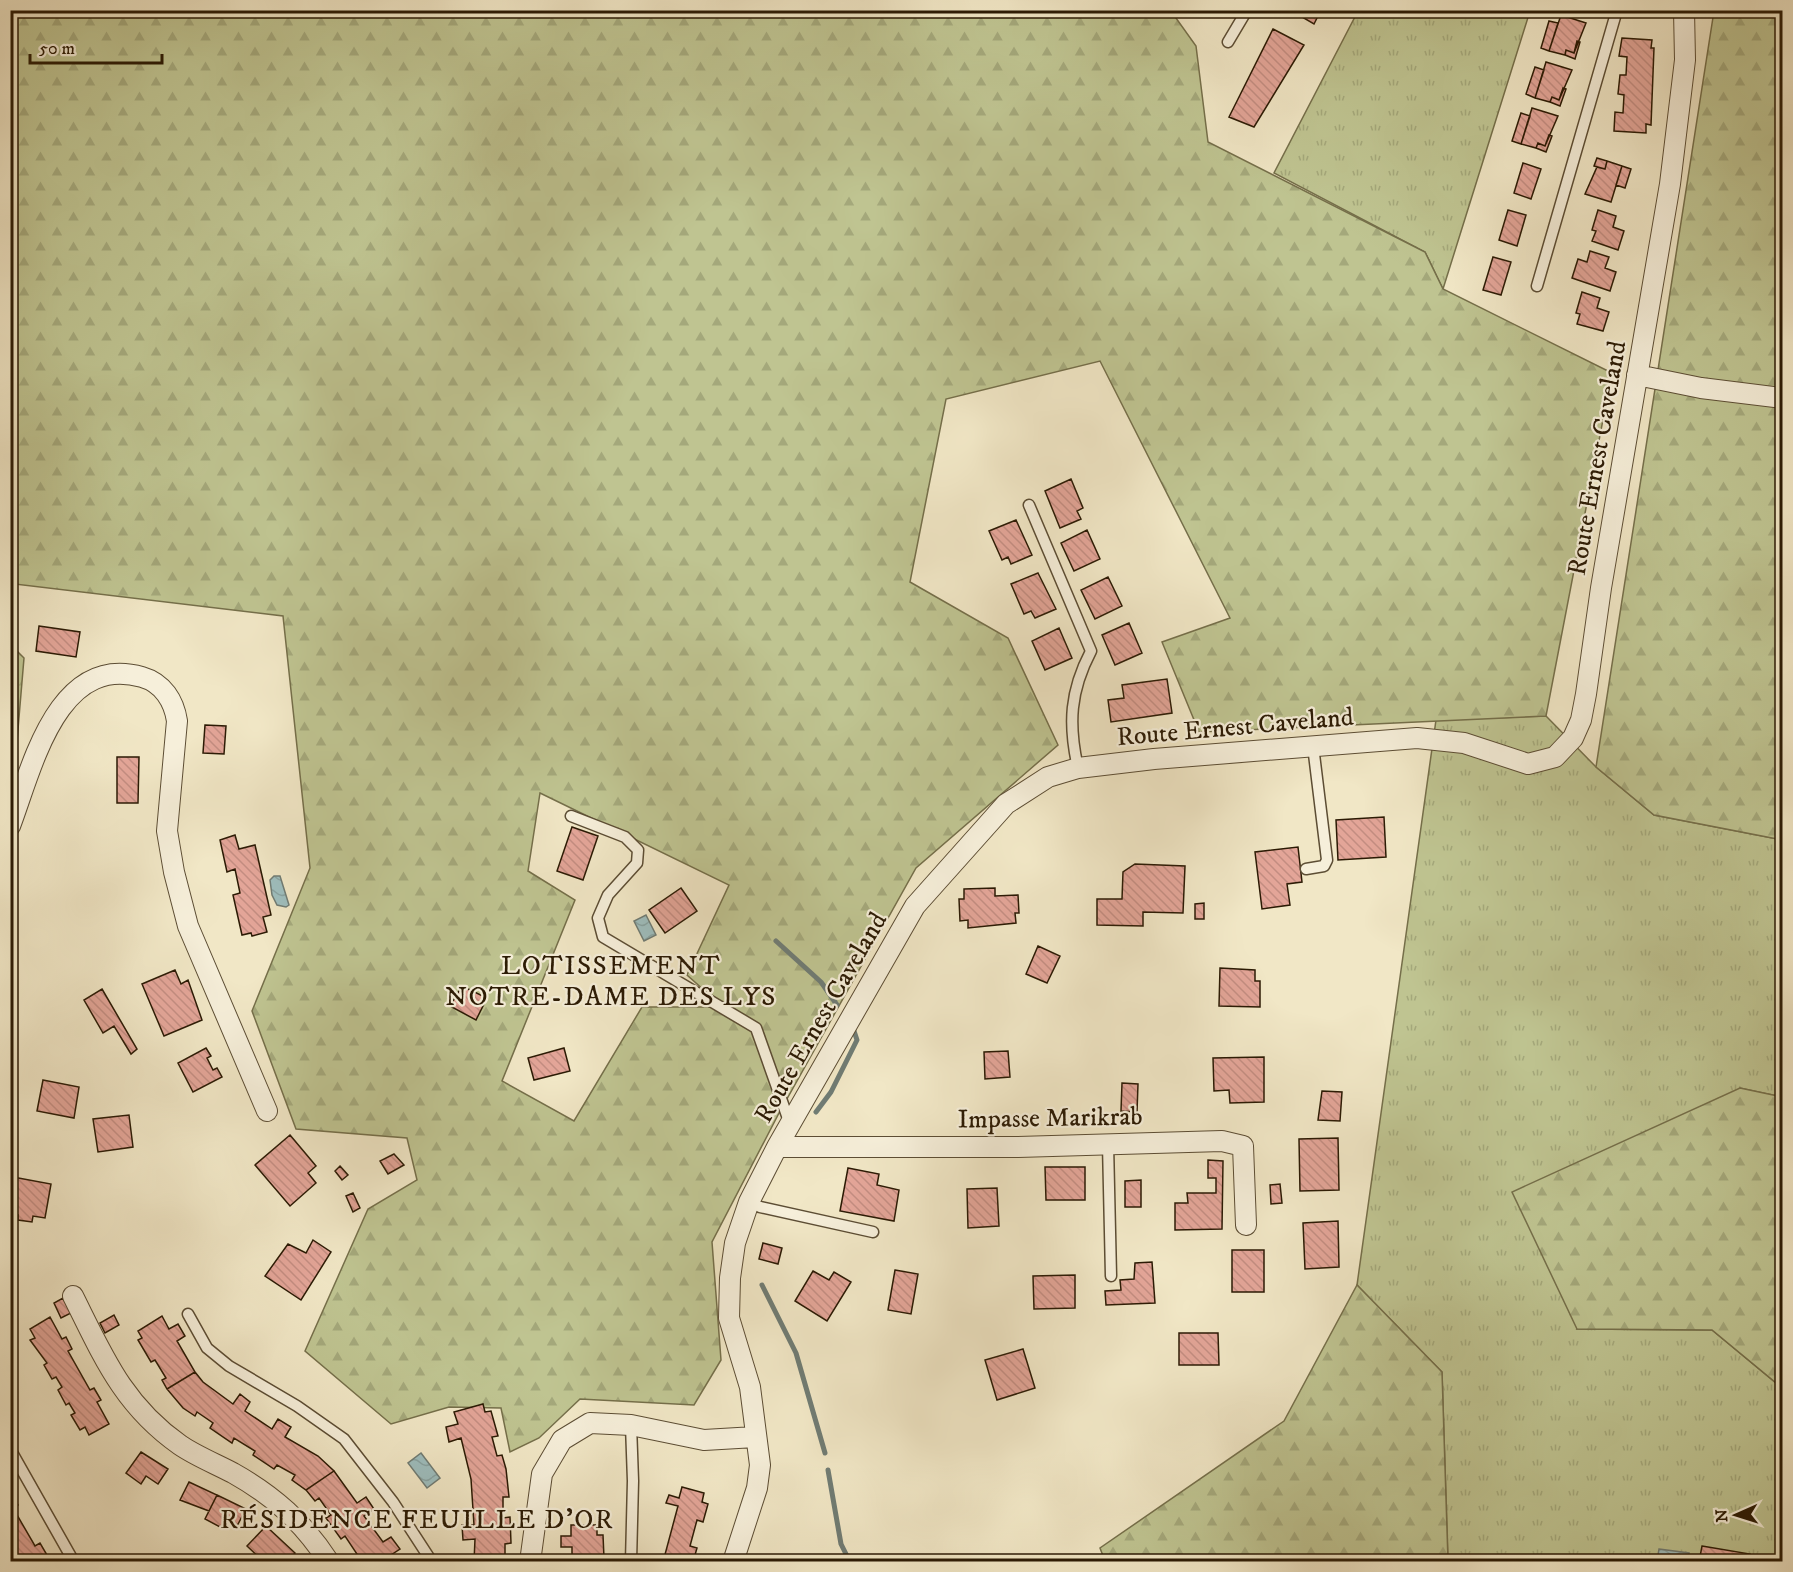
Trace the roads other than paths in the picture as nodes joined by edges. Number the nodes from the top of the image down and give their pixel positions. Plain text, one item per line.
1 (1246, 10) edge
2 (1617, 10) edge
3 (1684, 10) edge
4 (1228, 42) dead end
5 (1537, 286) dead end
6 (1637, 375) junction
7 (1782, 398) edge
8 (1029, 505) dead end
9 (1313, 746) junction
10 (1078, 768) junction
11 (571, 816) dead end
12 (10, 826) edge
13 (1306, 869) dead end
14 (267, 1111) dead end
15 (790, 1124) junction
16 (1108, 1144) junction
17 (777, 1146) junction
18 (749, 1202) junction
19 (1246, 1225) dead end
20 (873, 1233) dead end
21 (1111, 1276) dead end
22 (73, 1296) dead end
23 (188, 1314) dead end
24 (632, 1425) junction
25 (755, 1437) junction
26 (10, 1449) edge
27 (74, 1562) edge
28 (329, 1562) edge
29 (432, 1562) edge
30 (530, 1562) edge
31 (631, 1562) edge
32 (733, 1562) edge

1 - 4 lane
2 - 5 lane
3 - 6 street, Route Ernest Caveland
6 - 7 street
6 - 9 street, Route Ernest Caveland
8 - 10 lane
9 - 10 street, Route Ernest Caveland
9 - 13 lane
10 - 15 street, Route Ernest Caveland
11 - 15 lane
12 - 14 street
15 - 17 street, Route Ernest Caveland
16 - 17 street, Impasse Marikrab
16 - 19 street, Impasse Marikrab
16 - 21 lane
17 - 18 street, Route Ernest Caveland
18 - 20 lane
18 - 25 street, Route Ernest Caveland
22 - 28 street
23 - 29 lane
24 - 25 street
24 - 30 street
24 - 31 lane
25 - 32 street, Route Ernest Caveland
26 - 27 lane

